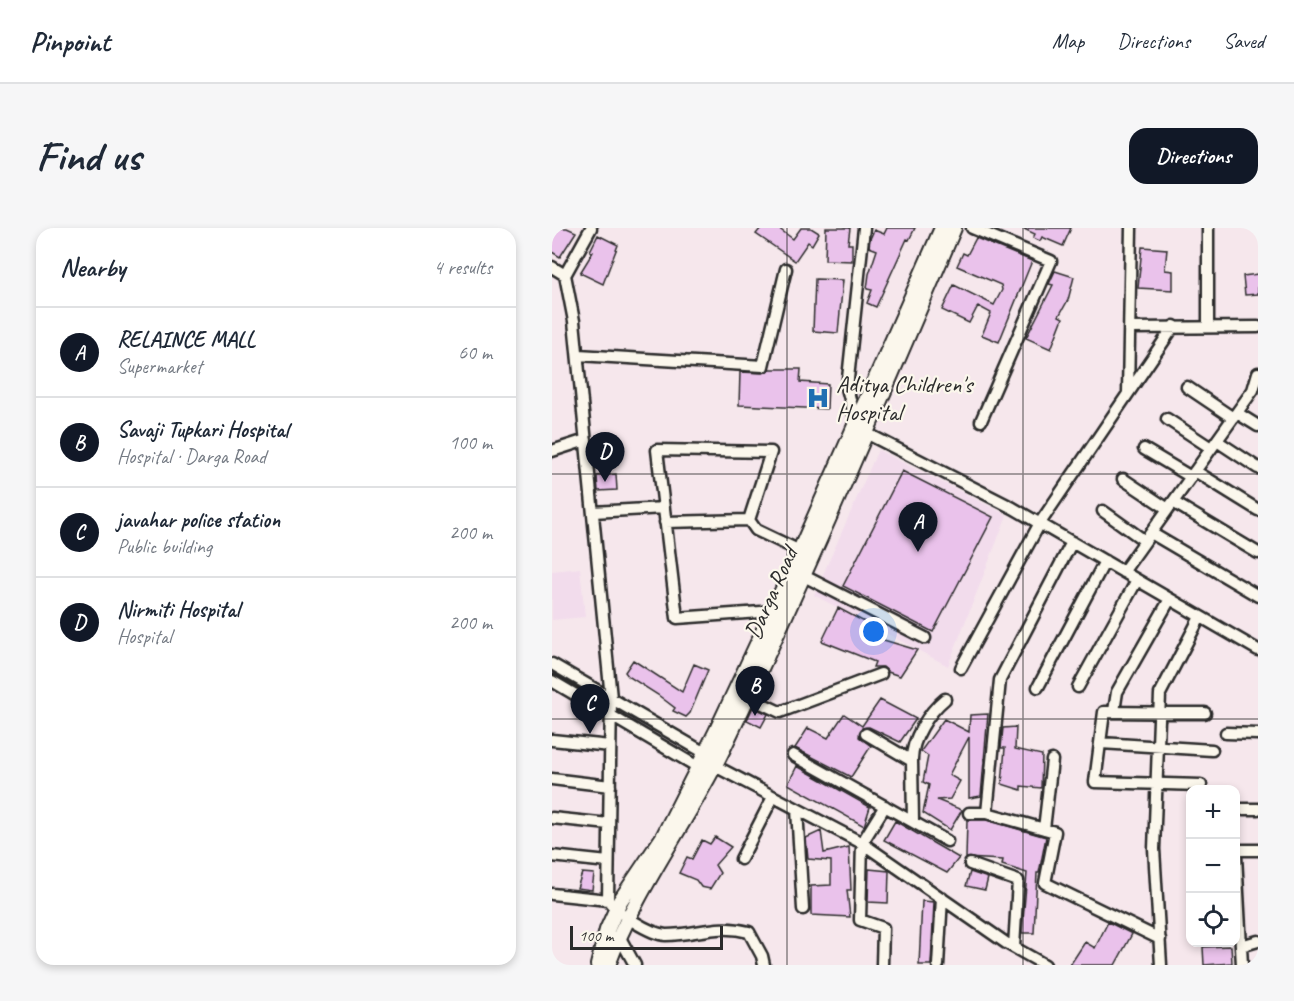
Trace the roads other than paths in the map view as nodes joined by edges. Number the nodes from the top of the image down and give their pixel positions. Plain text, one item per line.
1 (591, 228) edge
2 (864, 228) edge
3 (942, 228) edge
4 (954, 228) edge
5 (972, 228) edge
6 (1131, 228) edge
7 (1208, 228) edge
8 (552, 267) edge
9 (786, 270) dead end
10 (565, 275) junction
11 (1174, 327) junction
12 (1208, 327) junction
13 (1258, 327) edge
14 (1129, 328) junction
15 (578, 355) junction
16 (1258, 373) edge
17 (1187, 387) dead end
18 (1128, 394) junction
19 (1235, 415) junction
20 (1167, 419) dead end
21 (981, 421) dead end
22 (856, 422) junction
23 (1258, 426) edge
24 (866, 433) junction
25 (586, 440) junction
26 (1214, 445) junction
27 (1144, 449) dead end
28 (552, 451) edge
29 (1258, 468) edge
30 (1193, 474) junction
31 (1123, 479) dead end
32 (1170, 506) junction
33 (664, 508) junction
34 (1258, 510) edge
35 (1103, 511) dead end
36 (593, 512) junction
37 (749, 520) junction
38 (665, 522) junction
39 (1040, 523) junction
40 (1148, 537) junction
41 (1072, 542) junction
42 (800, 551) junction
43 (1258, 553) edge
44 (1105, 561) junction
45 (1123, 572) junction
46 (804, 576) junction
47 (1137, 579) junction
48 (1258, 596) edge
49 (1170, 599) junction
50 (772, 611) junction
51 (786, 616) junction
52 (1200, 616) junction
53 (925, 638) dead end
54 (1258, 650) edge
55 (552, 664) edge
56 (961, 668) dead end
57 (881, 674) dead end
58 (552, 681) edge
59 (1038, 687) dead end
60 (1078, 687) dead end
61 (748, 697) junction
62 (611, 698) junction
63 (945, 699) dead end
64 (1114, 711) junction
65 (1160, 713) junction
66 (1205, 713) dead end
67 (611, 716) junction
68 (1226, 733) dead end
69 (866, 734) dead end
70 (1258, 734) edge
71 (552, 740) edge
72 (1101, 743) junction
73 (610, 746) junction
74 (1159, 748) junction
75 (1212, 750) dead end
76 (705, 753) junction
77 (793, 755) dead end
78 (1052, 760) dead end
79 (912, 761) junction
80 (715, 766) junction
81 (698, 767) junction
82 (552, 779) edge
83 (1158, 784) junction
84 (1201, 785) dead end
85 (610, 786) junction
86 (773, 797) junction
87 (885, 806) junction
88 (797, 809) junction
89 (1240, 809) edge
90 (1258, 809) edge
91 (969, 813) dead end
92 (987, 813) junction
93 (552, 818) edge
94 (914, 821) junction
95 (609, 824) junction
96 (1044, 829) junction
97 (947, 841) dead end
98 (862, 843) junction
99 (1240, 850) edge
100 (1258, 850) edge
101 (552, 856) edge
102 (741, 859) dead end
103 (608, 862) junction
104 (970, 864) dead end
105 (1238, 893) edge
106 (552, 894) edge
107 (942, 898) junction
108 (612, 905) junction
109 (803, 909) dead end
110 (629, 919) junction
111 (619, 936) junction
112 (1160, 939) junction
113 (1258, 941) edge
114 (1241, 946) junction
115 (1014, 947) junction
116 (598, 965) edge
117 (608, 965) edge
118 (635, 965) edge
119 (764, 965) edge
120 (882, 965) edge
121 (938, 965) edge
122 (1045, 965) edge
123 (1161, 965) edge
124 (1242, 965) edge

1 - 10 street
2 - 22 street
3 - 22 main road, Darga Road
4 - 24 main road, Darga Road
5 - 21 street
6 - 14 street
7 - 12 street
8 - 10 street
9 - 15 street
10 - 15 street
11 - 12 street
11 - 14 street
11 - 18 street
12 - 13 street
14 - 18 street
15 - 25 street
16 - 19 street
17 - 19 street
18 - 39 street
19 - 23 street
19 - 26 street
20 - 26 street
22 - 24 street
22 - 42 main road, Darga Road
24 - 39 street
24 - 46 main road, Darga Road
25 - 28 street
25 - 36 street
26 - 29 street
26 - 30 street
27 - 30 street
30 - 32 street
30 - 34 street
31 - 32 street
32 - 40 street
32 - 43 street
33 - 36 street
33 - 37 street
33 - 38 street
35 - 40 street
36 - 62 street
37 - 38 street
37 - 42 street
38 - 50 street
39 - 41 street
39 - 56 street
40 - 45 street
40 - 48 street
41 - 44 street
41 - 92 street
42 - 50 main road, Darga Road
44 - 45 street
44 - 59 street
45 - 47 street
46 - 51 main road, Darga Road
46 - 53 street
47 - 49 street
47 - 60 street
49 - 52 street
49 - 64 street
50 - 51 street
50 - 76 main road, Darga Road
51 - 61 main road, Darga Road
52 - 54 street
52 - 65 street
55 - 62 street
57 - 61 street
58 - 67 street
61 - 80 main road, Darga Road
62 - 67 street
62 - 76 street
63 - 79 street
64 - 65 street
64 - 72 street
65 - 66 street
65 - 74 street
67 - 73 street
67 - 81 street
68 - 70 street
69 - 79 street
71 - 73 street
72 - 74 street
72 - 83 street
73 - 85 street
74 - 75 street
74 - 83 street
76 - 80 street
76 - 81 main road, Darga Road
77 - 87 street
78 - 96 street
79 - 94 street
80 - 81 street
80 - 86 street
80 - 110 main road, Darga Road
81 - 108 main road, Darga Road
82 - 85 street
83 - 84 street
83 - 112 street
85 - 95 street
86 - 88 street
86 - 102 street
87 - 94 street
87 - 98 street
88 - 98 street
88 - 109 street
89 - 90 street
91 - 92 street
92 - 96 street
93 - 95 street
94 - 97 street
95 - 103 street
96 - 112 street
98 - 107 street
98 - 120 street
99 - 100 street
101 - 103 street
103 - 108 street
104 - 115 street
105 - 114 street
106 - 108 street
107 - 115 street
107 - 121 street
108 - 110 street
108 - 116 main road, Darga Road
110 - 111 main road, Darga Road
110 - 119 street
111 - 117 main road, Darga Road
111 - 118 street
112 - 123 street
113 - 114 street
114 - 124 street
115 - 122 street

